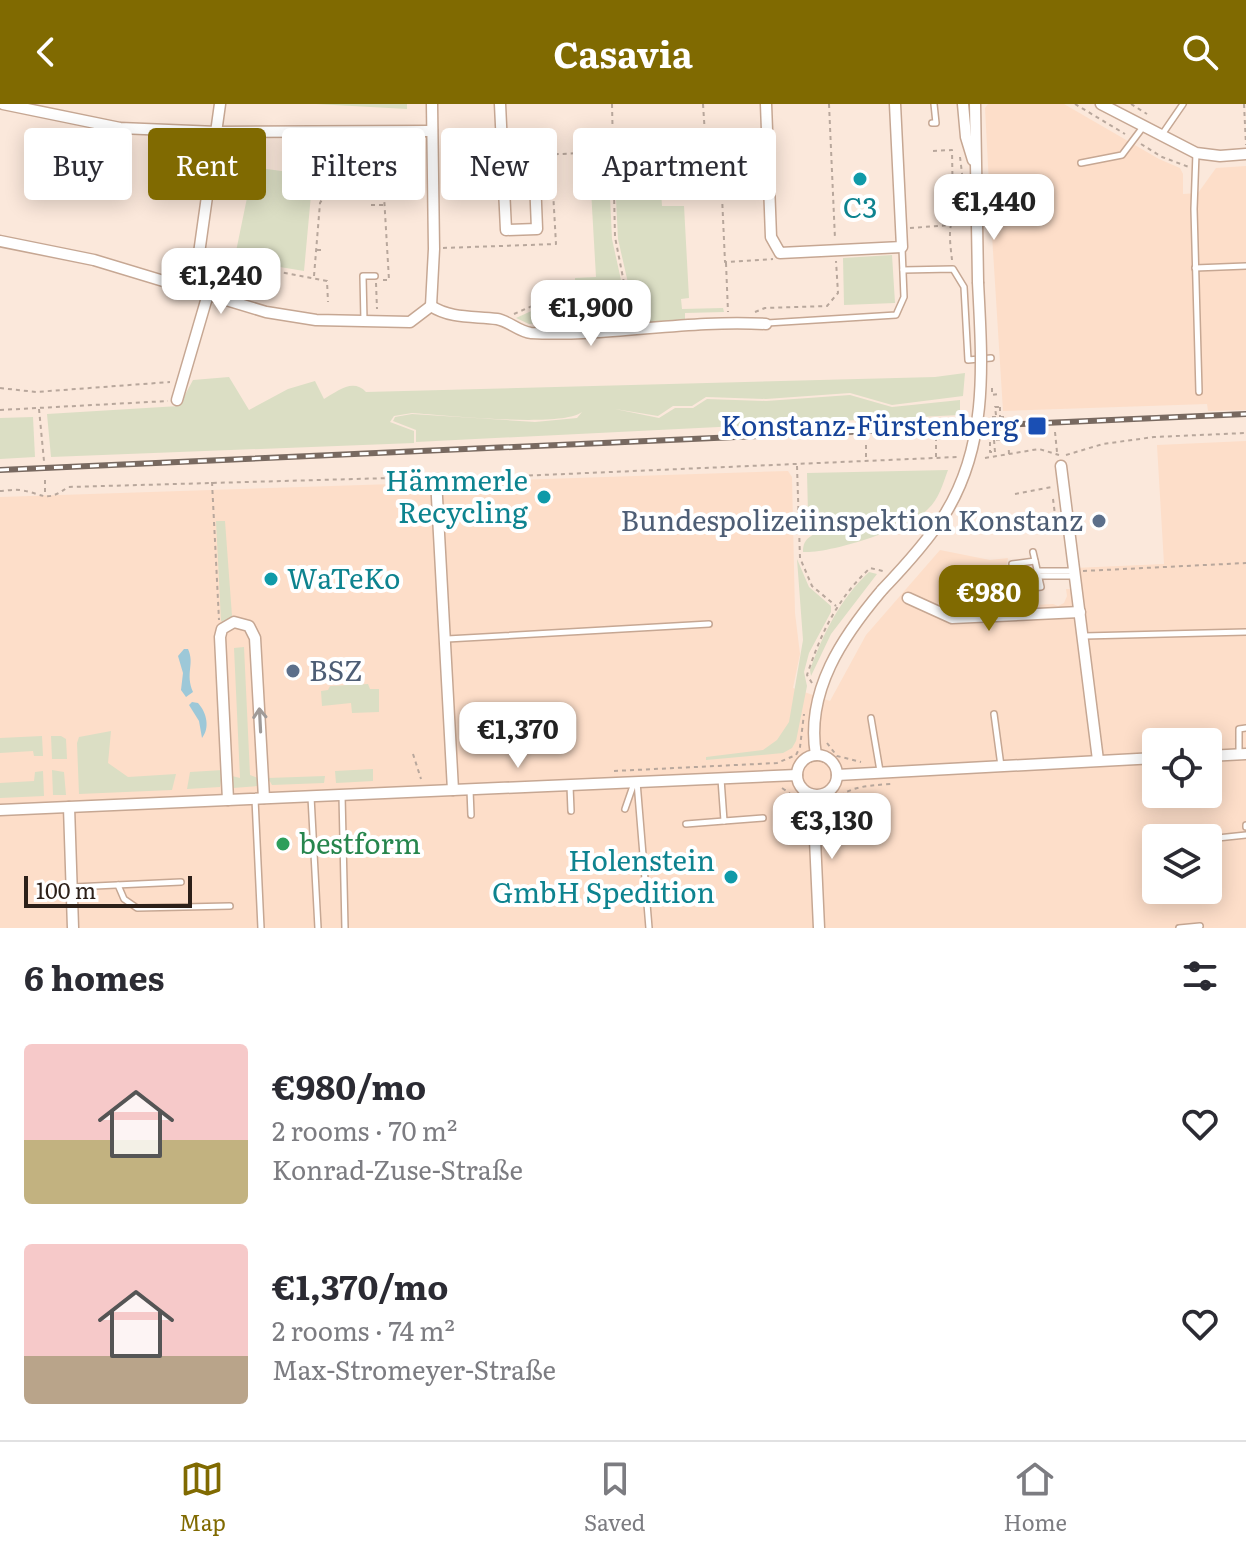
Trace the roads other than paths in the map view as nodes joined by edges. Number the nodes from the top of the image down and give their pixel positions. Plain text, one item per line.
1 (3, 104) edge
2 (220, 104) edge
3 (432, 104) edge
4 (500, 104) edge
5 (766, 104) edge
6 (895, 104) edge
7 (934, 104) edge
8 (963, 104) edge
9 (975, 104) edge
10 (1101, 104) edge
11 (1183, 104) edge
12 (932, 123) dead end
13 (1143, 127) junction
14 (217, 128) edge
15 (501, 128) edge
16 (148, 129) edge
17 (432, 131) junction
18 (266, 132) edge
19 (1160, 137) junction
20 (1246, 152) edge
21 (1196, 153) junction
22 (1081, 163) dead end
23 (975, 166) junction
24 (504, 180) joint
25 (207, 200) edge
26 (0, 241) edge
27 (902, 247) junction
28 (1246, 266) edge
29 (1195, 268) junction
30 (903, 270) junction
31 (375, 276) dead end
32 (194, 289) junction
33 (208, 294) junction
34 (431, 306) junction
35 (364, 322) junction
36 (766, 324) joint
37 (991, 358) dead end
38 (1199, 392) dead end
39 (177, 400) road end
40 (1061, 466) dead end
41 (436, 479) road end
42 (1033, 552) dead end
43 (1035, 561) junction
44 (1012, 564) dead end
45 (1074, 573) junction
46 (1038, 574) junction
47 (1006, 591) dead end
48 (908, 598) dead end
49 (1080, 612) junction
50 (709, 624) dead end
51 (1246, 632) edge
52 (1083, 636) junction
53 (446, 640) junction
54 (994, 714) dead end
55 (871, 718) dead end
56 (1246, 728) edge
57 (1242, 754) edge
58 (816, 755) junction
59 (1222, 755) edge
60 (1142, 758) edge
61 (1098, 760) junction
62 (1001, 766) junction
63 (880, 772) junction
64 (797, 775) junction
65 (837, 775) junction
66 (720, 778) junction
67 (636, 782) junction
68 (570, 785) junction
69 (470, 789) junction
70 (453, 790) junction
71 (342, 795) junction
72 (813, 795) junction
73 (311, 796) junction
74 (259, 799) junction
75 (228, 800) junction
76 (69, 807) junction
77 (625, 809) dead end
78 (0, 810) edge
79 (571, 811) dead end
80 (471, 815) dead end
81 (763, 818) dead end
82 (724, 821) junction
83 (686, 824) dead end
84 (1246, 835) edge
85 (1222, 838) edge
86 (181, 882) dead end
87 (118, 885) junction
88 (72, 887) junction
89 (230, 906) dead end
90 (1200, 926) dead end
91 (73, 928) edge
92 (261, 928) edge
93 (318, 928) edge
94 (345, 928) edge
95 (649, 928) edge
96 (819, 928) edge
97 (1179, 928) edge

1 - 16 street
2 - 14 street
3 - 17 street
4 - 15 street
5 - 27 street
6 - 27 street
7 - 12 lane
8 - 23 street
9 - 23 street
10 - 13 street
11 - 19 lane
13 - 19 street
13 - 22 lane
17 - 18 street
17 - 34 street
19 - 21 street
20 - 21 street
21 - 29 lane
23 - 58 street, bridge
24 - 24 street
25 - 32 street
26 - 32 street
27 - 30 lane
28 - 29 lane
29 - 38 lane
30 - 36 lane
30 - 37 lane
31 - 35 lane
32 - 33 street
33 - 35 street
33 - 39 street
34 - 35 street
34 - 36 street
40 - 45 street
41 - 53 street
42 - 43 lane
43 - 44 lane
43 - 46 lane
45 - 46 lane
45 - 49 street
46 - 47 lane
48 - 49 street
49 - 52 street
50 - 53 lane
51 - 52 lane
52 - 61 street
53 - 70 street
54 - 62 lane
55 - 63 lane
56 - 57 lane
57 - 59 street
58 - 64 street
58 - 65 street
60 - 61 street
61 - 62 street
62 - 63 street
63 - 65 street
64 - 66 street
64 - 72 street
65 - 72 street
66 - 67 street
66 - 82 lane
67 - 68 street
67 - 77 lane
67 - 95 lane
68 - 69 street
68 - 79 lane
69 - 70 street
69 - 80 lane
70 - 71 street
71 - 73 street
71 - 94 lane
72 - 96 street
73 - 74 street
73 - 93 lane
74 - 75 street
74 -> 75 street
74 - 92 lane
75 - 76 street
76 - 78 street
76 - 88 street
81 - 82 lane
82 - 83 lane
84 - 85 lane
86 - 87 lane
87 - 88 lane
87 - 89 lane
88 - 91 street
90 - 97 lane

